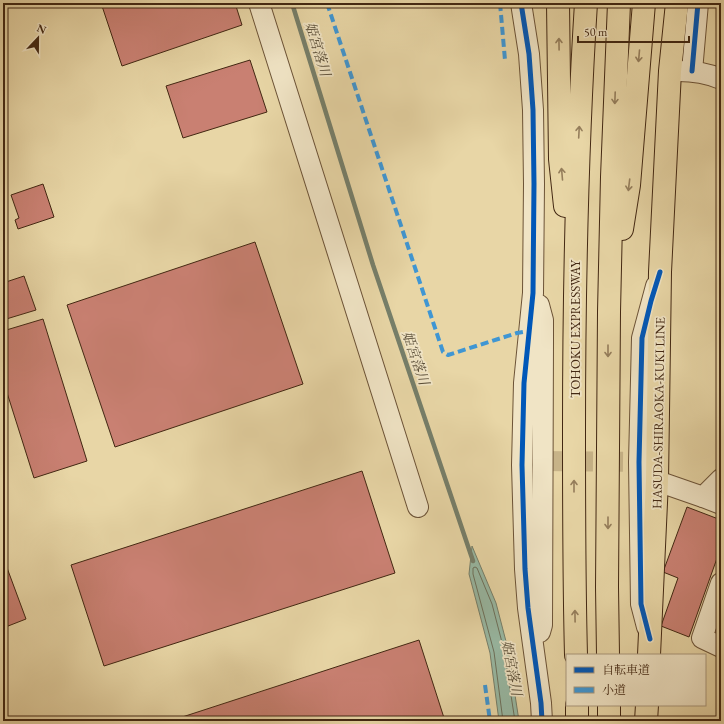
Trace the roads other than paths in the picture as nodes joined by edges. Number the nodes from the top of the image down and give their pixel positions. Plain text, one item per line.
1 (258, 3) edge
2 (521, 3) edge
3 (558, 3) edge
4 (586, 3) edge
5 (619, 3) edge
6 (644, 3) edge
7 (676, 3) edge
8 (698, 3) edge
9 (670, 71) junction
10 (692, 71) junction
11 (721, 79) edge
12 (660, 272) junction
13 (574, 310) junction
14 (609, 312) junction
15 (721, 479) edge
16 (657, 481) junction
17 (712, 501) edge
18 (418, 507) dead end
19 (721, 583) edge
20 (650, 647) edge
21 (721, 647) edge
22 (576, 654) edge
23 (608, 654) edge
24 (577, 706) edge
25 (609, 706) edge
26 (647, 706) edge
27 (542, 721) edge
28 (577, 721) edge
29 (609, 721) edge
30 (646, 721) edge

1 - 18 street
2 - 27 street
13 -> 3 main road
13 -> 4 main road, TOHOKU EXPRESSWAY
5 -> 14 main road
6 -> 14 main road
7 - 9 main road, HASUDA-SHIRAOKA-KUKI LINE
8 - 10 street
9 - 10 street
9 - 12 main road, HASUDA-SHIRAOKA-KUKI LINE
10 - 11 street
12 - 16 main road, HASUDA-SHIRAOKA-KUKI LINE
12 - 20 street
22 -> 13 main road, TOHOKU EXPRESSWAY
14 -> 23 main road
15 - 17 street
16 - 17 street
16 - 20 main road, HASUDA-SHIRAOKA-KUKI LINE
19 - 21 street
24 - 28 main road
25 - 29 main road
26 - 30 main road

